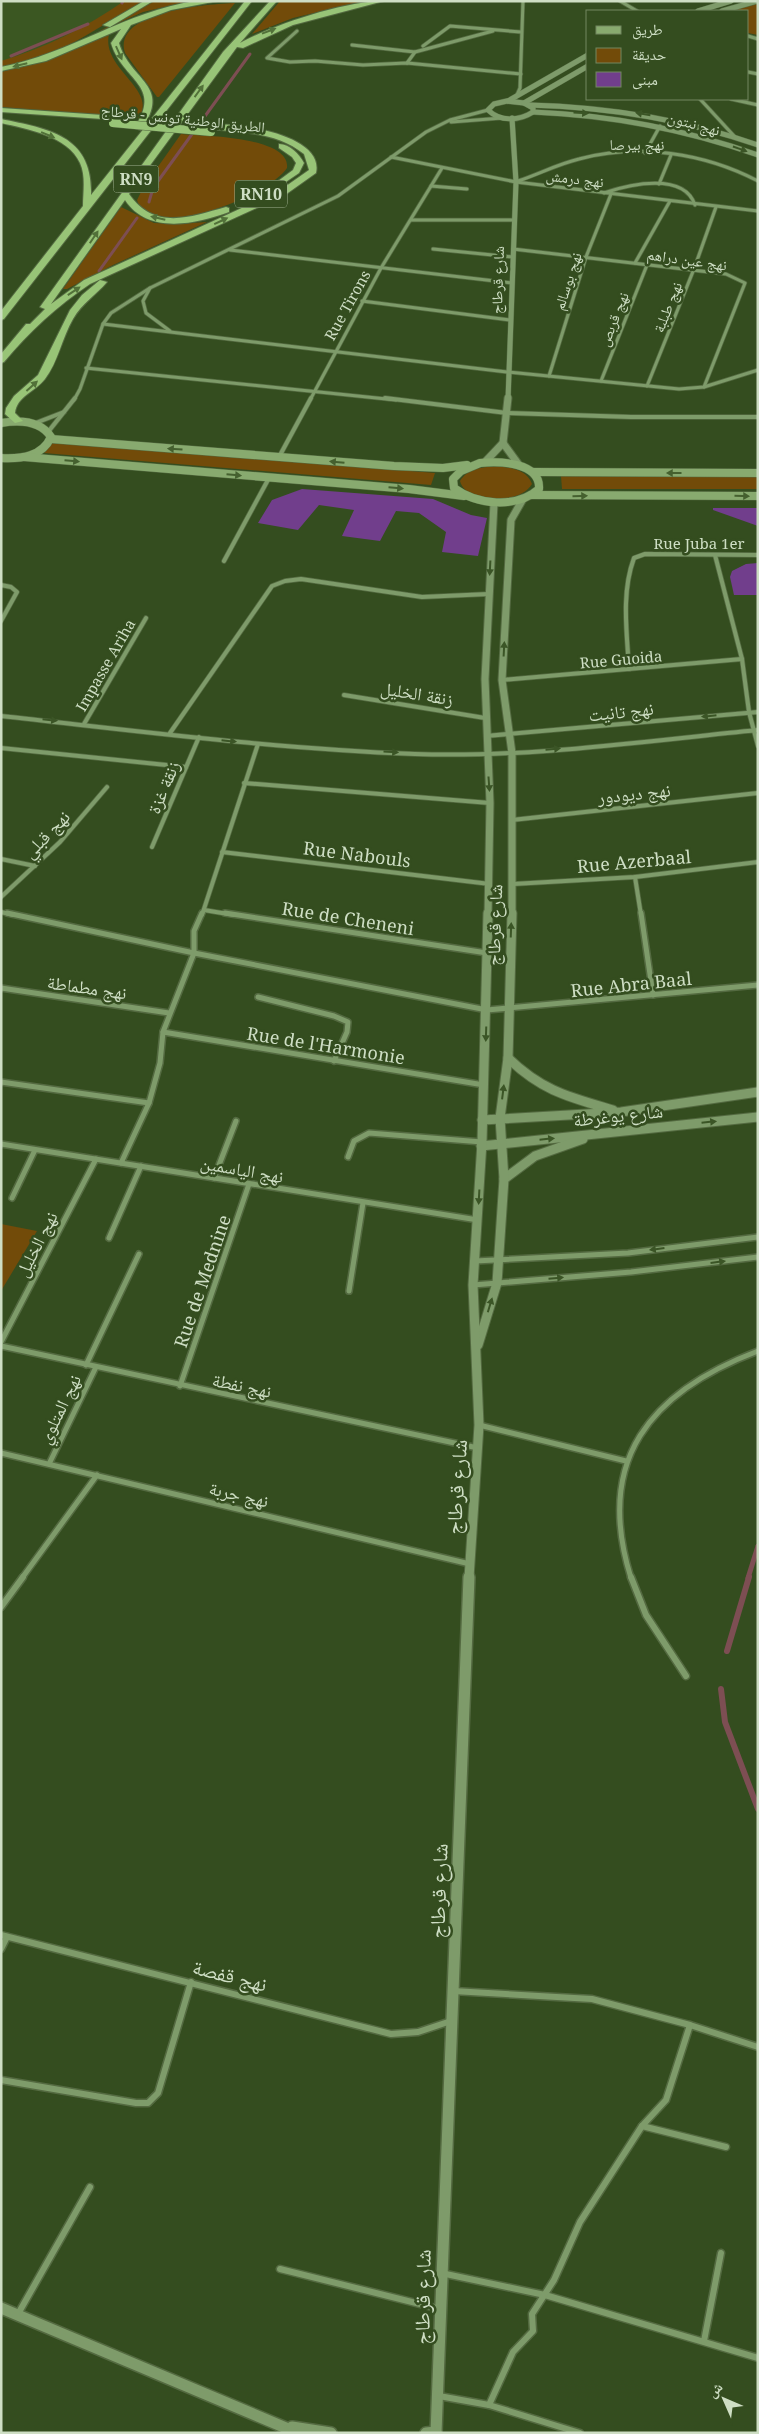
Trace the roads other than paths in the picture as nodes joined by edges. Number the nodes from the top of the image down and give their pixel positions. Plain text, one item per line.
1 (150, 1) edge
2 (215, 1) edge
3 (249, 1) edge
4 (274, 1) edge
5 (381, 1) edge
6 (523, 1) edge
7 (620, 1) edge
8 (731, 1) edge
9 (758, 1) edge
10 (635, 10) edge
11 (701, 10) edge
12 (726, 10) edge
13 (142, 18) junction
14 (496, 30) junction
15 (297, 31) dead end
16 (521, 32) junction
17 (352, 45) dead end
18 (423, 46) dead end
19 (415, 52) junction
20 (226, 54) junction
21 (586, 56) edge
22 (43, 60) junction
23 (408, 64) junction
24 (586, 67) edge
25 (1, 69) edge
26 (579, 71) junction
27 (586, 72) edge
28 (521, 74) junction
29 (516, 97) junction
30 (701, 100) edge
31 (736, 100) edge
32 (507, 101) junction
33 (527, 104) junction
34 (758, 105) edge
35 (1, 110) edge
36 (488, 110) junction
37 (533, 112) junction
38 (1, 114) edge
39 (503, 118) junction
40 (512, 118) junction
41 (1, 121) edge
42 (115, 121) junction
43 (445, 123) junction
44 (660, 126) junction
45 (209, 129) junction
46 (735, 137) junction
47 (135, 145) junction
48 (758, 145) edge
49 (645, 153) junction
50 (671, 155) junction
51 (758, 155) edge
52 (391, 157) junction
53 (442, 168) junction
54 (758, 181) edge
55 (516, 182) junction
56 (659, 184) junction
57 (431, 186) junction
58 (467, 189) dead end
59 (125, 194) junction
60 (603, 194) junction
61 (611, 194) junction
62 (670, 201) junction
63 (695, 205) junction
64 (87, 206) junction
65 (716, 207) junction
66 (758, 211) edge
67 (411, 220) junction
68 (514, 220) junction
69 (167, 246) junction
70 (513, 248) junction
71 (433, 249) dead end
72 (229, 250) junction
73 (513, 257) junction
74 (586, 257) junction
75 (635, 263) junction
76 (647, 265) junction
77 (381, 268) junction
78 (694, 270) junction
79 (512, 284) junction
80 (150, 288) junction
81 (362, 301) junction
82 (1, 317) edge
83 (510, 320) junction
84 (103, 324) junction
85 (172, 333) junction
86 (24, 334) junction
87 (335, 350) junction
88 (1, 360) edge
89 (86, 368) junction
90 (758, 370) edge
91 (508, 372) junction
92 (549, 376) junction
93 (601, 381) junction
94 (647, 386) junction
95 (704, 387) junction
96 (314, 390) junction
97 (65, 412) junction
98 (507, 413) junction
99 (758, 417) edge
100 (18, 422) junction
101 (1, 423) edge
102 (33, 424) junction
103 (50, 435) junction
104 (503, 443) junction
105 (24, 457) junction
106 (279, 457) junction
107 (1, 458) edge
108 (485, 462) junction
109 (473, 465) junction
110 (519, 465) junction
111 (533, 472) junction
112 (758, 473) edge
113 (269, 478) junction
114 (531, 495) junction
115 (464, 496) junction
116 (758, 496) edge
117 (523, 499) junction
118 (494, 503) junction
119 (715, 554) junction
120 (758, 555) edge
121 (224, 561) dead end
122 (1, 585) edge
123 (489, 594) junction
124 (146, 618) dead end
125 (1, 621) edge
126 (742, 659) junction
127 (629, 669) junction
128 (502, 680) junction
129 (344, 695) dead end
130 (749, 712) junction
131 (758, 712) edge
132 (1, 716) edge
133 (485, 718) junction
134 (84, 724) junction
135 (756, 730) edge
136 (170, 733) junction
137 (486, 736) junction
138 (510, 736) junction
139 (198, 738) junction
140 (258, 744) junction
141 (758, 746) edge
142 (1, 748) edge
143 (487, 753) junction
144 (512, 753) junction
145 (186, 767) junction
146 (244, 783) junction
147 (107, 787) dead end
148 (758, 793) edge
149 (490, 803) junction
150 (512, 820) junction
151 (152, 847) dead end
152 (222, 852) junction
153 (1, 859) edge
154 (758, 862) edge
155 (35, 866) junction
156 (635, 877) junction
157 (490, 884) junction
158 (513, 884) junction
159 (1, 896) edge
160 (204, 910) junction
161 (1, 912) edge
162 (194, 953) junction
163 (488, 953) junction
164 (758, 985) edge
165 (1, 988) edge
166 (653, 995) junction
167 (258, 997) dead end
168 (508, 1009) junction
169 (487, 1010) junction
170 (169, 1013) junction
171 (163, 1032) junction
172 (508, 1058) junction
173 (334, 1061) junction
174 (1, 1082) edge
175 (484, 1085) junction
176 (758, 1092) edge
177 (148, 1103) junction
178 (621, 1112) junction
179 (758, 1117) edge
180 (500, 1118) junction
181 (482, 1120) junction
182 (236, 1121) dead end
183 (604, 1132) junction
184 (1, 1144) edge
185 (482, 1144) junction
186 (500, 1144) junction
187 (35, 1150) junction
188 (348, 1157) dead end
189 (96, 1159) junction
190 (121, 1163) junction
191 (141, 1166) junction
192 (214, 1178) junction
193 (504, 1179) junction
194 (249, 1184) junction
195 (12, 1198) dead end
196 (363, 1203) junction
197 (478, 1220) junction
198 (758, 1237) edge
199 (109, 1238) dead end
200 (139, 1254) dead end
201 (758, 1257) edge
202 (498, 1260) junction
203 (475, 1261) junction
204 (497, 1283) junction
205 (473, 1285) junction
206 (349, 1290) dead end
207 (1, 1342) edge
208 (1, 1346) edge
209 (476, 1352) junction
210 (758, 1352) edge
211 (86, 1365) junction
212 (96, 1367) junction
213 (180, 1386) junction
214 (479, 1425) junction
215 (478, 1448) junction
216 (1, 1452) edge
217 (626, 1461) junction
218 (49, 1464) junction
219 (97, 1475) junction
220 (470, 1564) junction
221 (1, 1608) edge
222 (686, 1676) dead end
223 (4, 1936) edge
224 (1, 1949) edge
225 (191, 1982) junction
226 (452, 1991) junction
227 (451, 2021) junction
228 (690, 2025) junction
229 (758, 2047) edge
230 (1, 2080) edge
231 (642, 2126) junction
232 (726, 2147) dead end
233 (90, 2187) dead end
234 (721, 2253) dead end
235 (280, 2269) dead end
236 (441, 2273) junction
237 (545, 2295) junction
238 (1, 2308) edge
239 (440, 2309) junction
240 (18, 2314) junction
241 (704, 2341) junction
242 (758, 2358) edge
243 (439, 2396) junction
244 (490, 2405) junction
245 (282, 2425) junction
246 (433, 2432) edge
247 (298, 2433) edge
248 (331, 2433) edge
249 (580, 2433) edge

1 - 22 highway
2 - 13 highway
3 - 47 highway, RN9
4 - 20 highway, RN9
20 -> 5 highway
6 - 16 street
7 - 10 street
8 - 11 street
9 - 12 street
13 - 22 highway
13 -> 47 highway
14 - 16 street
14 - 18 street
14 - 19 street
15 - 23 street
16 - 28 street
17 - 19 street
19 - 23 street
59 -> 20 highway, RN9
21 - 29 street
22 -> 25 highway
23 - 28 street
24 - 26 street
26 - 27 street
26 - 33 street
28 - 29 street
29 - 32 street
30 - 46 street
31 - 34 street
32 - 33 street, نهج نبتون
32 - 36 street
33 - 37 street
46 -> 33 street, نهج نبتون
35 - 42 highway
36 - 39 street
36 - 43 street
37 - 40 street, نهج نبتون
37 -> 44 street, نهج نبتون
38 - 42 highway, الطريق الوطنية تونس - قرطاج / RN10
39 - 40 street, نهج نبتون
39 - 43 street
40 - 55 street, شارع قرطاج
41 -> 64 highway
42 - 45 highway, الطريق الوطنية تونس - قرطاج / RN10, bridge
43 - 52 street
44 - 49 street
44 -> 51 street, نهج نبتون
45 -> 59 highway, الطريق الوطنية تونس - قرطاج / RN10
69 -> 45 highway
46 - 48 street, نهج نبتون
47 - 64 highway, RN9
49 - 50 street, نهج بيرصا
49 - 55 street, نهج بيرصا
50 - 54 street, نهج بيرصا
50 - 56 street
52 - 53 street, نهج درمش
52 - 72 street
53 - 55 street, نهج درمش
53 - 57 street, Rue Tirons
55 - 60 street, نهج درمش
55 - 68 street, شارع قرطاج
56 - 60 street
56 - 63 street
57 - 58 street
57 - 67 street, Rue Tirons
86 -> 59 highway, RN9
60 - 61 street, نهج درمش
61 - 62 street, نهج درمش
61 - 74 street, نهج بوسالم
62 - 63 street, نهج درمش
62 - 75 street
63 - 65 street, نهج درمش
64 - 82 highway, RN9
65 - 66 street, نهج درمش
65 - 78 street, نهج طبلبة
67 - 68 street
67 - 77 street, Rue Tirons
68 - 70 street, شارع قرطاج
86 -> 69 highway
100 -> 69 highway
70 - 73 street, شارع قرطاج
70 - 74 street, نهج عين دراهم
71 - 73 street
72 - 77 street
72 - 80 street
73 - 79 street, شارع قرطاج
74 - 75 street, نهج عين دراهم
74 - 92 street, نهج بوسالم
75 - 76 street, نهج عين دراهم
76 - 78 street, نهج عين دراهم
76 - 93 street, نهج قربص
77 - 79 street
77 - 81 street, Rue Tirons
78 - 94 street, نهج طبلبة
78 - 95 street, نهج عين دراهم
79 - 83 street, شارع قرطاج
80 - 84 street
80 - 85 street
81 - 83 street
81 - 87 street, Rue Tirons
83 - 91 street, شارع قرطاج
84 - 85 street
84 - 89 street
85 - 87 street
86 - 88 highway, RN9
87 - 91 street
87 - 96 street, Rue Tirons
89 - 96 street
89 - 97 street
90 - 95 street
91 - 92 street
91 - 98 street, شارع قرطاج
92 - 93 street
93 - 94 street
94 - 95 street
96 - 98 street
96 - 106 street, Rue Tirons
97 - 102 street
97 - 103 street
98 - 99 street
98 - 104 street, شارع قرطاج
100 - 101 main road
100 - 102 main road
102 - 103 main road
103 - 105 main road
106 -> 103 main road
104 - 108 street
104 - 110 street
105 - 107 main road
105 -> 113 main road
109 -> 106 main road
108 - 109 main road
108 - 110 main road
109 - 115 main road
110 - 111 main road
112 -> 111 main road
111 - 114 main road
113 -> 115 main road
113 - 121 street
114 -> 116 main road
114 - 117 main road
115 - 118 main road
117 - 118 main road
128 -> 117 street, شارع قرطاج
118 -> 123 street, شارع قرطاج
119 - 120 street, Rue Juba 1er
119 - 126 street
119 - 127 street, Rue Juba 1er
122 - 125 street
123 - 133 street, شارع قرطاج
123 - 136 street
124 - 134 street, Impasse Ariha
126 - 127 street, Rue Guoida
126 - 130 street
127 - 128 street, Rue Guoida
128 - 138 street, شارع قرطاج
129 - 133 street, زنقة الخليل
130 - 131 street, نهج تانيت
130 - 135 street
130 -> 138 street, نهج تانيت
132 -> 134 street
133 - 137 street, شارع قرطاج
134 - 136 street
135 - 141 street
144 -> 135 street
136 - 139 street
137 - 138 street, نهج تانيت
137 - 143 street, شارع قرطاج
138 - 144 street, شارع قرطاج
139 -> 140 street
139 - 145 street, زنقة غزة
140 -> 143 street
140 - 146 street
142 - 145 street
143 - 144 street
143 -> 149 street, شارع قرطاج
144 - 150 street, شارع قرطاج
145 - 151 street, زنقة غزة
146 - 149 street
146 - 152 street
147 - 155 street, نهج قبلي
148 - 150 street, نهج ديودور
149 - 157 street, شارع قرطاج
150 - 158 street, شارع قرطاج
152 - 157 street, Rue Nabouls
152 - 160 street
153 - 155 street
154 - 156 street, Rue Azerbaal
155 - 159 street, نهج قبلي
156 - 158 street, Rue Azerbaal
156 - 166 street
157 - 163 street, شارع قرطاج
168 -> 158 street, شارع قرطاج
160 - 162 street
160 - 163 street, Rue de Cheneni
161 - 162 street, Rue Abra Baal
162 - 169 street, Rue Abra Baal
162 - 170 street
163 - 169 street, شارع قرطاج
164 - 166 street, Rue Abra Baal
165 - 170 street, نهج مطماطة
166 - 168 street, Rue Abra Baal
167 - 173 street
168 - 169 street, Rue Abra Baal
168 - 172 street, شارع قرطاج
169 -> 175 street, شارع قرطاج
170 - 171 street
171 - 173 street, Rue de l'Harmonie
171 - 177 street
172 - 178 street
180 -> 172 street, شارع قرطاج
173 - 175 street, Rue de l'Harmonie
174 - 177 street
175 - 181 street, شارع قرطاج
176 - 178 street, شارع يوغرطة
177 - 190 street
178 - 180 street, شارع يوغرطة
183 -> 179 street, شارع يوغرطة
180 - 181 street, شارع يوغرطة
180 - 186 street, شارع قرطاج
181 - 185 street, شارع قرطاج
182 - 192 street
186 -> 183 street, شارع يوغرطة
183 - 193 street
184 - 187 street, نهج الياسمين
185 - 186 street, شارع يوغرطة
185 - 188 street
185 -> 197 street, شارع قرطاج
186 - 193 street, شارع قرطاج
187 - 189 street, نهج الياسمين
187 - 195 street
189 - 190 street, نهج الياسمين
189 - 207 street, نهج الخليل
190 - 191 street, نهج الياسمين
191 - 192 street, نهج الياسمين
191 - 199 street
192 - 194 street, نهج الياسمين
193 - 202 street, شارع قرطاج
194 - 196 street, نهج الياسمين
194 - 213 street, Rue de Mednine
196 - 197 street, نهج الياسمين
196 - 206 street
197 - 203 street, شارع قرطاج
198 -> 202 street
200 - 211 street
204 -> 201 street
202 - 203 street
202 - 204 street, شارع قرطاج
203 - 205 street, شارع قرطاج
204 - 205 street
209 -> 204 street, شارع قرطاج
205 - 209 street, شارع قرطاج
208 - 211 street, نهج نفطة
209 - 214 street, شارع قرطاج
210 - 217 street
211 - 212 street, نهج نفطة
212 - 213 street, نهج نفطة
212 - 218 street, نهج المتلوي
213 - 215 street, نهج نفطة
214 - 215 street, شارع قرطاج
214 - 217 street
215 - 220 street, شارع قرطاج
216 - 218 street, نهج جربة
217 - 222 street
218 - 219 street, نهج جربة
219 - 220 street, نهج جربة
219 - 221 street
220 - 226 street, شارع قرطاج
223 - 224 street
223 - 225 street, نهج قفصة
225 - 227 street, نهج قفصة
225 - 230 street
226 - 227 street, شارع قرطاج
226 - 228 street
227 - 236 street, شارع قرطاج
228 - 229 street
228 - 231 street
231 - 232 street
231 - 237 street
233 - 240 street
234 - 241 street
235 - 239 street
236 - 237 street
236 - 239 street, شارع قرطاج
237 - 241 street
237 - 244 street
238 - 240 street
239 - 243 street, شارع قرطاج
240 - 245 street
241 - 242 street
243 - 244 street
243 - 246 street, شارع قرطاج
244 - 249 street
245 - 247 street
245 - 248 street

